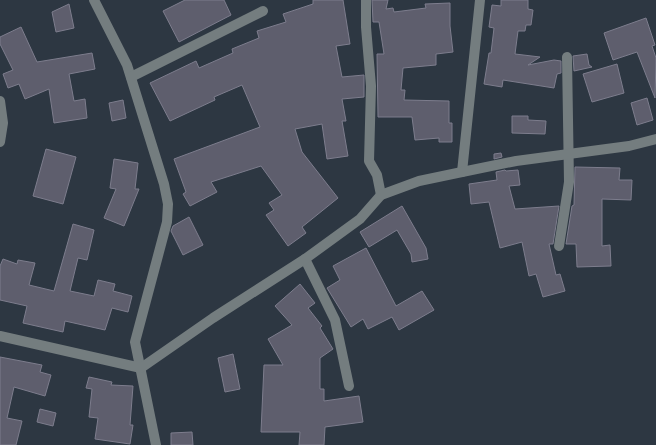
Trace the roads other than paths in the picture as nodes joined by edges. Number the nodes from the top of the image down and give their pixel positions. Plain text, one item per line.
1 (94, 0) edge
2 (366, 0) edge
3 (480, 0) edge
4 (263, 11) dead end
5 (567, 57) dead end
6 (131, 77) junction
7 (0, 101) edge
8 (656, 139) edge
9 (0, 142) edge
10 (568, 155) junction
11 (462, 172) junction
12 (381, 194) junction
13 (559, 246) dead end
14 (305, 259) junction
15 (0, 337) edge
16 (141, 368) junction
17 (349, 386) dead end
18 (156, 445) edge

1 - 6 street
2 - 12 street
3 - 11 street
4 - 6 street
5 - 10 street
6 - 16 street
7 - 9 street
8 - 10 street
10 - 11 street
10 - 13 street
11 - 12 street
12 - 14 street
14 - 16 street
14 - 17 street
15 - 16 street
16 - 18 street

